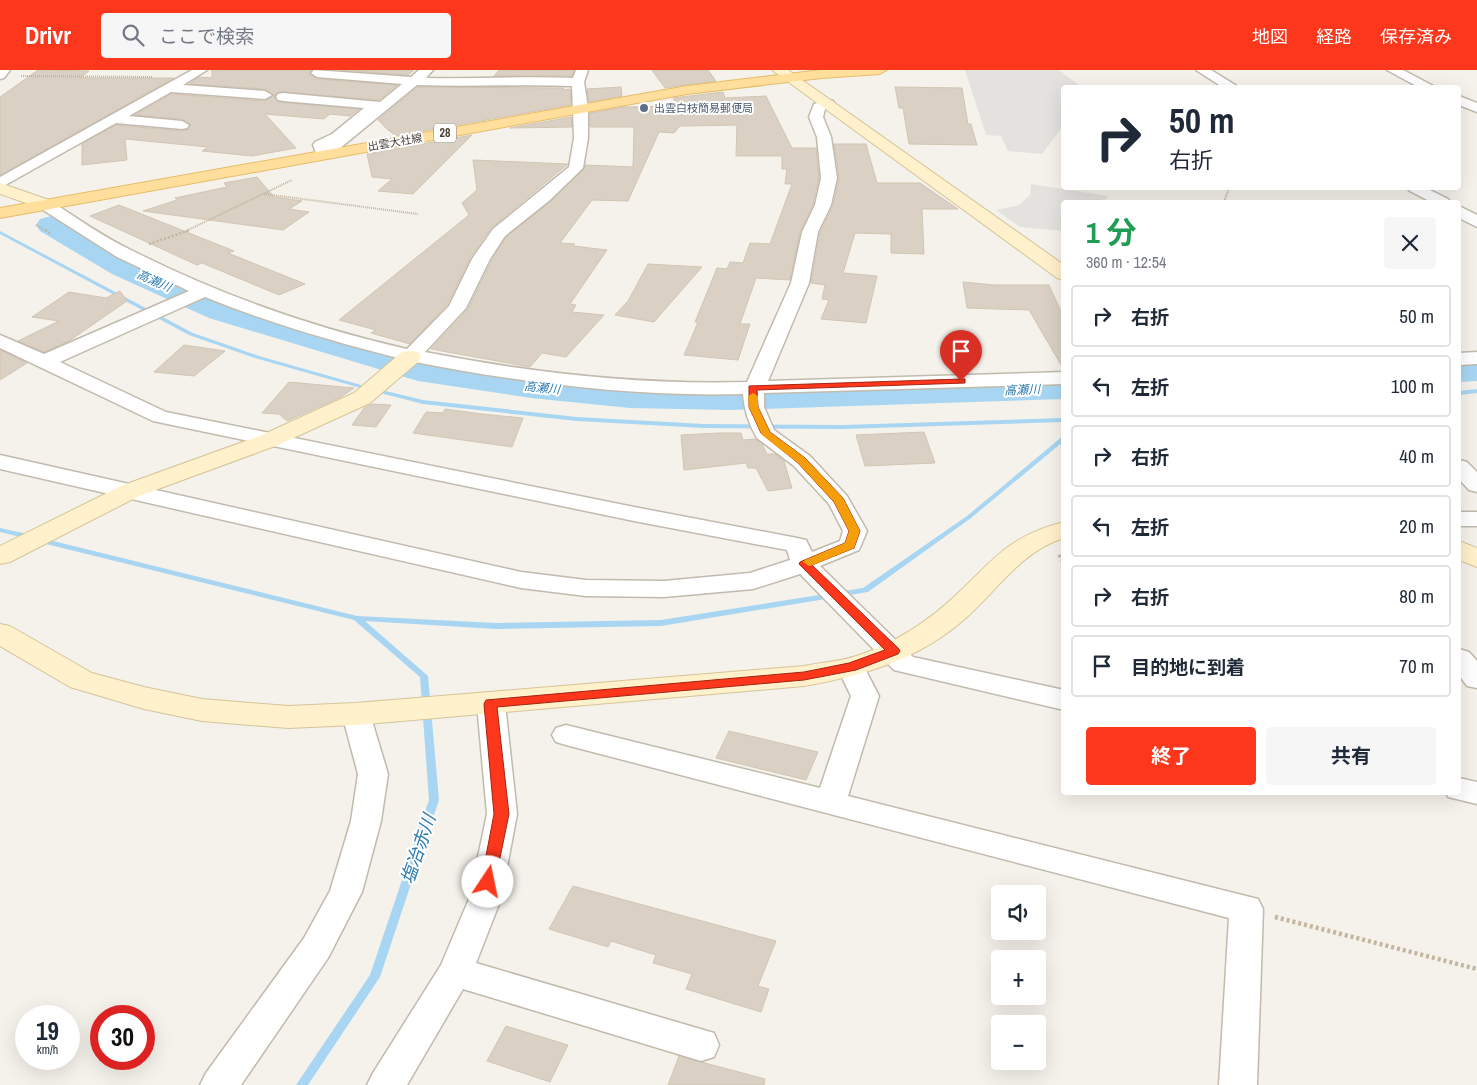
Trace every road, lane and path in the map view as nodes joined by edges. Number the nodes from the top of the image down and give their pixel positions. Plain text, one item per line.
1 (4, 70) edge
2 (201, 70) edge
3 (427, 70) edge
4 (880, 70) edge
5 (1202, 70) edge
6 (1393, 70) edge
7 (317, 73) dead end
8 (0, 74) edge
9 (786, 74) edge
10 (19, 76) dead end
11 (580, 76) edge
12 (188, 77) junction
13 (414, 81) junction
14 (1229, 85) edge
15 (1425, 85) edge
16 (168, 88) junction
17 (265, 95) dead end
18 (283, 97) dead end
19 (1461, 101) edge
20 (828, 104) junction
21 (581, 108) junction
22 (1477, 108) edge
23 (114, 119) junction
24 (182, 125) dead end
25 (323, 156) junction
26 (0, 183) edge
27 (0, 188) edge
28 (1419, 190) edge
29 (264, 194) junction
30 (1438, 200) edge
31 (46, 205) junction
32 (6, 212) edge
33 (1461, 213) edge
34 (418, 214) dead end
35 (1477, 222) edge
36 (122, 252) junction
37 (1061, 272) edge
38 (204, 291) junction
39 (0, 341) edge
40 (410, 357) junction
41 (1477, 358) edge
42 (1461, 359) edge
43 (43, 362) junction
44 (1061, 378) edge
45 (753, 388) junction
46 (270, 440) junction
47 (0, 462) edge
48 (1461, 470) edge
49 (1477, 485) edge
50 (130, 491) junction
51 (1461, 519) edge
52 (1477, 519) edge
53 (1061, 531) edge
54 (1461, 550) edge
55 (0, 556) edge
56 (1477, 559) edge
57 (804, 564) junction
58 (0, 633) edge
59 (894, 651) junction
60 (1461, 660) edge
61 (852, 667) junction
62 (1477, 679) edge
63 (1061, 699) edge
64 (491, 704) junction
65 (356, 714) junction
66 (566, 735) dead end
67 (1461, 789) edge
68 (1477, 793) edge
69 (831, 801) junction
70 (1246, 909) junction
71 (1477, 970) edge
72 (455, 972) junction
73 (701, 1044) dead end
74 (219, 1085) edge
75 (386, 1085) edge
76 (1238, 1085) edge

1 - 8 street
2 - 12 street
3 - 13 street
4 - 9 main road, 出雲大社線 / 28
5 - 14 street
6 - 15 street
7 - 13 street
9 - 20 street
9 - 21 main road, 出雲大社線 / 28
10 - 12 path
11 - 13 street
11 - 21 street
12 - 16 street
13 - 25 street
16 - 17 street
16 - 23 street
18 - 25 street
19 - 22 street
20 - 37 street
20 - 45 street
21 - 25 main road, 出雲大社線 / 28
21 - 40 street
23 - 24 street
23 - 26 street
25 - 29 path
25 - 31 main road, 出雲大社線 / 28
27 - 31 street
28 - 30 street
29 - 34 path
29 - 36 path
31 - 32 main road, 出雲大社線 / 28
31 - 36 street
33 - 35 street
36 - 38 street
38 - 40 street
38 - 43 street
39 - 43 street
40 - 45 street
40 - 46 street
41 - 42 street
43 - 46 street
44 - 45 street
45 - 57 street
46 - 50 street
46 - 57 street
47 - 50 street
48 - 49 street
50 - 55 street
50 - 57 street
51 - 52 street
53 - 59 street
54 - 56 street
57 - 59 street
58 - 65 street
59 - 61 street
59 - 63 street
60 - 62 street
61 - 64 street
61 - 69 street
64 - 65 street
64 - 72 street
65 - 74 street
66 - 69 street
67 - 68 street
69 - 70 street
70 - 71 path
70 - 76 street
72 - 73 street
72 - 75 street

